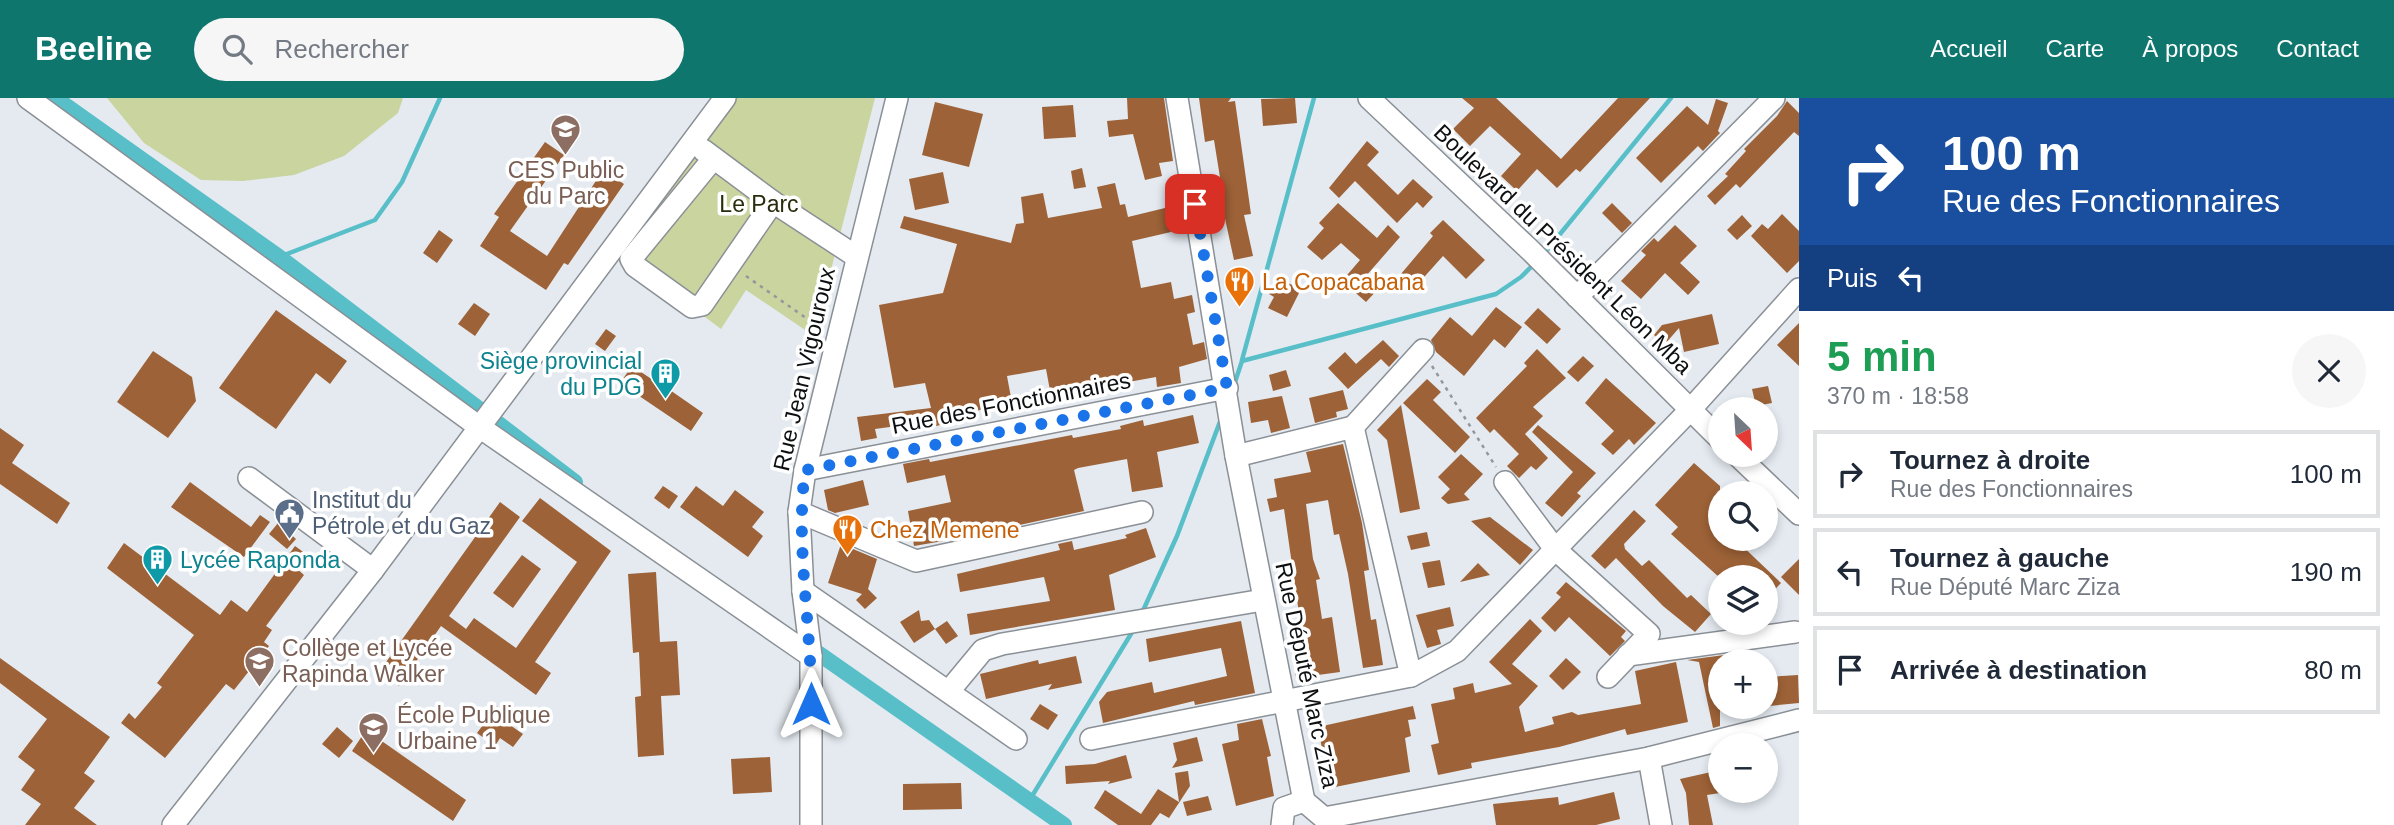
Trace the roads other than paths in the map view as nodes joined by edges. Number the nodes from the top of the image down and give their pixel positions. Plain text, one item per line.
1 (28, 98) edge
2 (725, 98) edge
3 (897, 98) edge
4 (1177, 98) edge
5 (1369, 98) edge
6 (1774, 98) edge
7 (694, 141) junction
8 (713, 159) junction
9 (773, 202) junction
10 (857, 257) junction
11 (1799, 289) edge
12 (1577, 297) junction
13 (1423, 350) road end
14 (1227, 391) junction
15 (1690, 410) junction
16 (485, 417) junction
17 (1353, 427) junction
18 (1708, 427) edge
19 (1237, 456) junction
20 (1750, 467) edge
21 (805, 470) junction
22 (249, 478) dead end
23 (1505, 482) road end
24 (799, 512) junction
25 (1142, 512) dead end
26 (1799, 514) edge
27 (1555, 549) junction
28 (373, 570) junction
29 (803, 591) junction
30 (1263, 600) junction
31 (1795, 632) dead end
32 (1628, 655) junction
33 (811, 656) junction
34 (1411, 676) junction
35 (1608, 677) dead end
36 (949, 691) junction
37 (1284, 702) junction
38 (1799, 720) edge
39 (1091, 738) dead end
40 (1016, 739) dead end
41 (1649, 758) junction
42 (1304, 801) junction
43 (173, 825) edge
44 (811, 825) edge
45 (1282, 825) edge
46 (1661, 825) edge

1 - 16 street
2 - 7 street
3 - 10 street, Rue Jean Vigouroux
4 - 14 street, Rue Député Marc Ziza
5 - 12 street, Boulevard du Président Léon Mba
6 - 12 street
7 - 8 street
7 - 16 street
8 - 9 street
8 - 9 street
9 - 10 street
10 - 21 street, Rue Jean Vigouroux
11 - 15 street
12 - 15 street, Boulevard du Président Léon Mba
13 - 17 street
14 - 19 street, Rue Député Marc Ziza
14 - 21 street, Rue des Fonctionnaires
15 - 18 street, Boulevard du Président Léon Mba
15 - 27 street
16 - 28 street
16 - 33 street
17 - 19 street
17 - 34 street
19 - 30 street, Rue Député Marc Ziza
20 - 26 street
21 - 24 street, Rue Jean Vigouroux
22 - 28 street
23 - 27 street
24 - 25 street
24 - 29 street, Rue Jean Vigouroux
27 - 32 street
27 - 34 street
28 - 43 street
29 - 33 street, Rue Jean Vigouroux
29 - 36 street
30 - 36 street
30 - 37 street, Rue Député Marc Ziza
31 - 32 street
32 - 35 street
33 - 44 street, Rue Jean Vigouroux
34 - 37 street
36 - 40 street
37 - 39 street
37 - 42 street, Rue Député Marc Ziza
38 - 41 street, Rue Député Marc Ziza
41 - 42 street, Rue Député Marc Ziza
41 - 46 street
42 - 45 street

